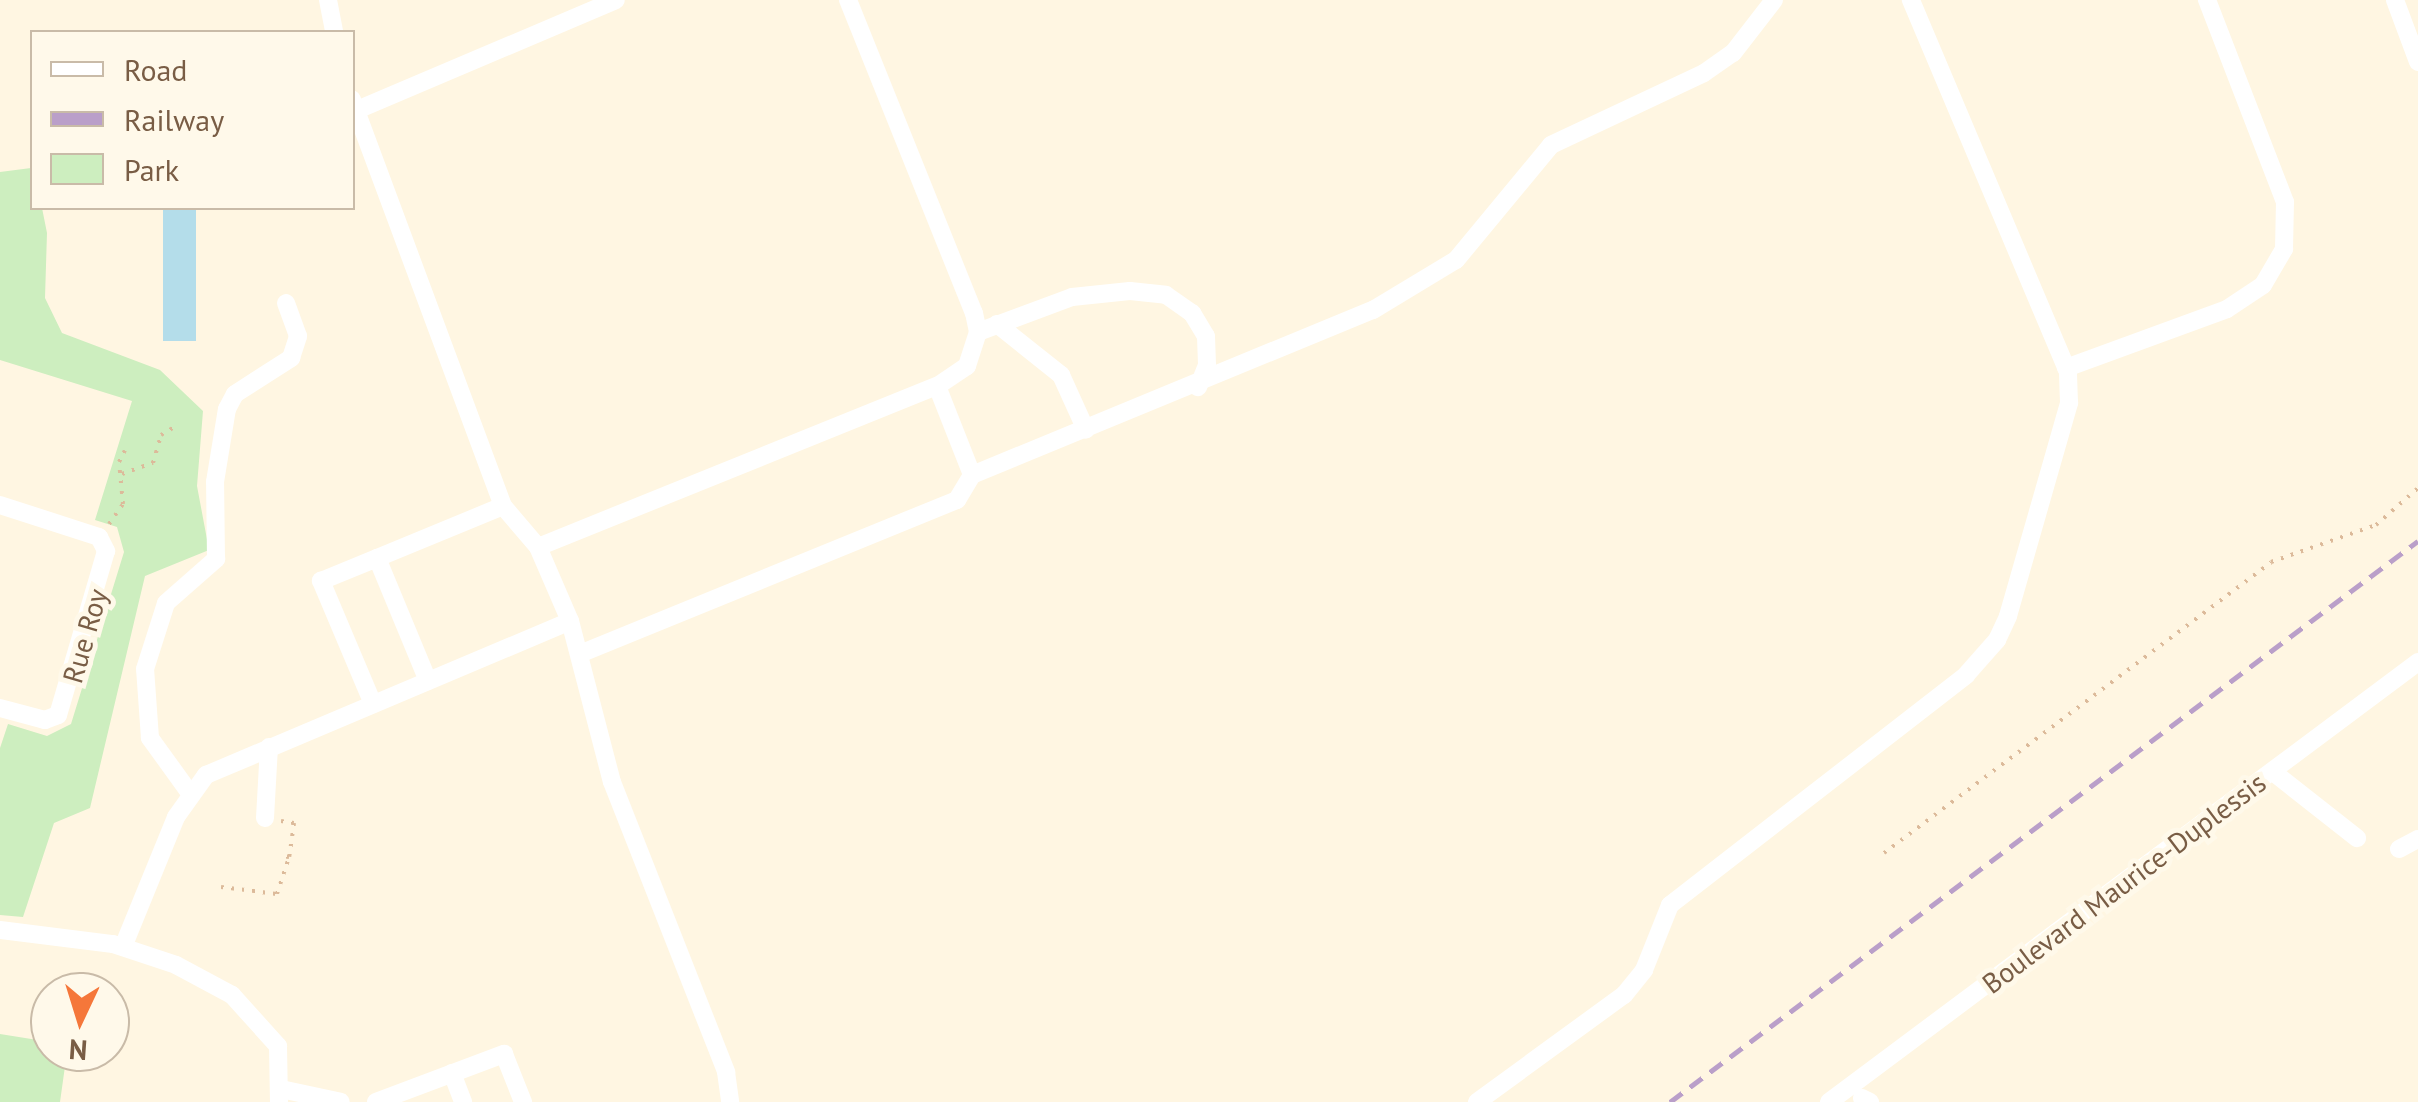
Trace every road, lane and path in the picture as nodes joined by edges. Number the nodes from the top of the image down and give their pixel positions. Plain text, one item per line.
1 (328, 0) edge
2 (616, 0) edge
3 (848, 0) edge
4 (1774, 0) edge
5 (1910, 0) edge
6 (2207, 0) edge
7 (2395, 0) edge
8 (334, 30) edge
9 (2418, 62) edge
10 (355, 104) edge
11 (286, 303) dead end
12 (997, 324) junction
13 (978, 332) junction
14 (2066, 368) junction
15 (937, 386) junction
16 (1198, 387) junction
17 (176, 426) dead end
18 (1086, 430) junction
19 (125, 450) dead end
20 (122, 474) junction
21 (972, 475) junction
22 (2418, 488) edge
23 (0, 505) edge
24 (504, 506) junction
25 (108, 524) dead end
26 (538, 546) junction
27 (378, 558) junction
28 (570, 621) junction
29 (582, 653) junction
30 (2418, 662) edge
31 (428, 681) junction
32 (373, 704) junction
33 (0, 708) edge
34 (269, 747) junction
35 (2273, 772) junction
36 (189, 792) junction
37 (265, 818) dead end
38 (294, 823) dead end
39 (2357, 838) dead end
40 (2418, 839) edge
41 (2399, 849) dead end
42 (1884, 853) dead end
43 (221, 887) dead end
44 (9, 931) edge
45 (124, 947) junction
46 (452, 1073) junction
47 (280, 1095) edge
48 (1862, 1096) edge
49 (321, 1098) edge
50 (341, 1102) edge
51 (376, 1102) edge
52 (463, 1102) edge
53 (522, 1102) edge
54 (730, 1102) edge
55 (1477, 1102) edge
56 (1829, 1102) edge

1 - 8 street
2 - 10 street
3 - 13 street
4 - 16 street
5 - 14 street
6 - 14 street
7 - 9 street
10 - 24 street
11 - 36 street
12 - 13 street
12 - 16 street
12 - 18 street
13 - 15 street
14 - 55 street
15 - 21 street
15 - 26 street
16 - 18 street
17 - 20 path
18 - 21 street
19 - 20 path
20 - 25 path
21 - 29 street
22 - 42 path
23 - 33 street, Rue Roy
24 - 26 street
24 - 27 street
26 - 28 street
27 - 31 street
27 - 32 street
28 - 29 street
28 - 31 street
29 - 54 street
30 - 35 street, Boulevard Maurice-Duplessis
31 - 32 street
32 - 34 street
34 - 36 street
34 - 37 street
35 - 39 street
35 - 48 street, Boulevard Maurice-Duplessis
36 - 45 street
38 - 43 path
40 - 41 street
44 - 45 street
45 - 47 street
46 - 51 street
46 - 52 street
46 - 53 street
47 - 49 street
48 - 56 street, Boulevard Maurice-Duplessis
49 - 50 street

